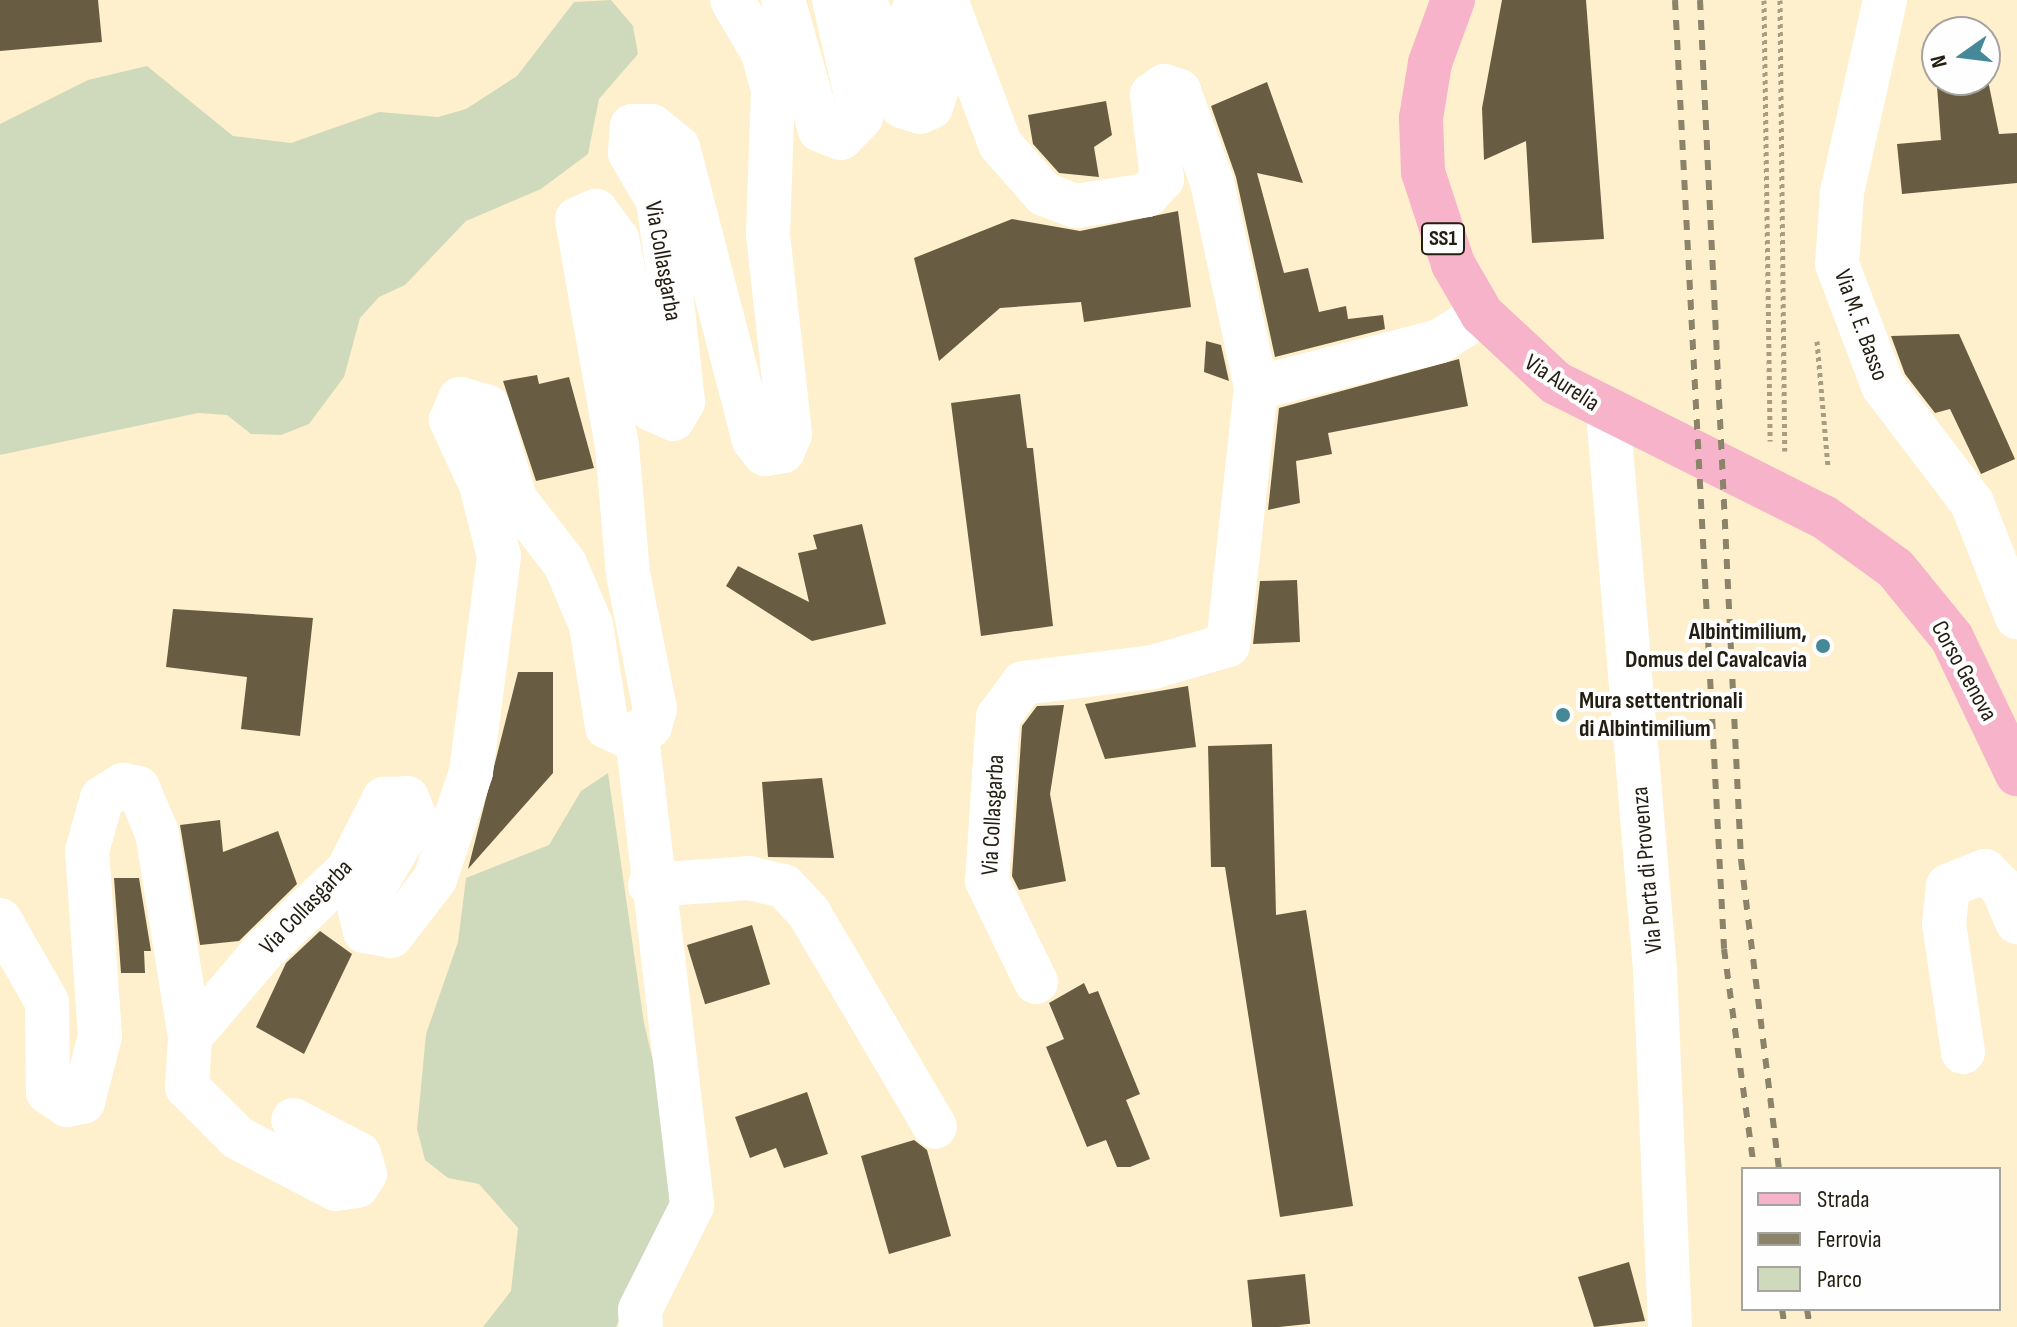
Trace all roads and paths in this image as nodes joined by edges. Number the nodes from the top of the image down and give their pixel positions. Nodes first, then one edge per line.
1 (732, 0) edge
2 (783, 0) edge
3 (834, 0) edge
4 (865, 0) edge
5 (917, 0) edge
6 (946, 0) edge
7 (1453, 0) edge
8 (1764, 0) edge
9 (1780, 0) edge
10 (1893, 1) edge
11 (1482, 314) junction
12 (1256, 388) junction
13 (1618, 418) junction
14 (1826, 433) dead end
15 (1770, 442) dead end
16 (1785, 451) dead end
17 (1833, 471) dead end
18 (1824, 517) joint
19 (2017, 617) edge
20 (637, 736) junction
21 (2017, 774) edge
22 (650, 885) junction
23 (0, 920) edge
24 (2017, 922) edge
25 (1036, 982) dead end
26 (190, 1037) junction
27 (1963, 1052) dead end
28 (293, 1120) dead end
29 (935, 1127) dead end
30 (641, 1327) edge
31 (1670, 1327) edge

1 - 20 street, Via Collasgarba
2 - 3 street
4 - 5 street
6 - 12 street, Via Collasgarba
7 - 11 main road, Via Aurelia / SS1
8 - 15 path
9 - 16 path
10 - 19 street, Via M. E. Basso
11 - 12 street
11 - 13 main road, Via Aurelia / SS1
12 - 25 street, Via Collasgarba
13 - 18 main road, Via Aurelia / SS1
13 - 31 street, Via Porta di Provenza
14 - 17 path
18 - 21 main road, Corso Genova / SS1
20 - 22 street
20 - 26 street, Via Collasgarba
22 - 29 street
22 - 30 street
23 - 26 street
24 - 27 street
26 - 28 street

